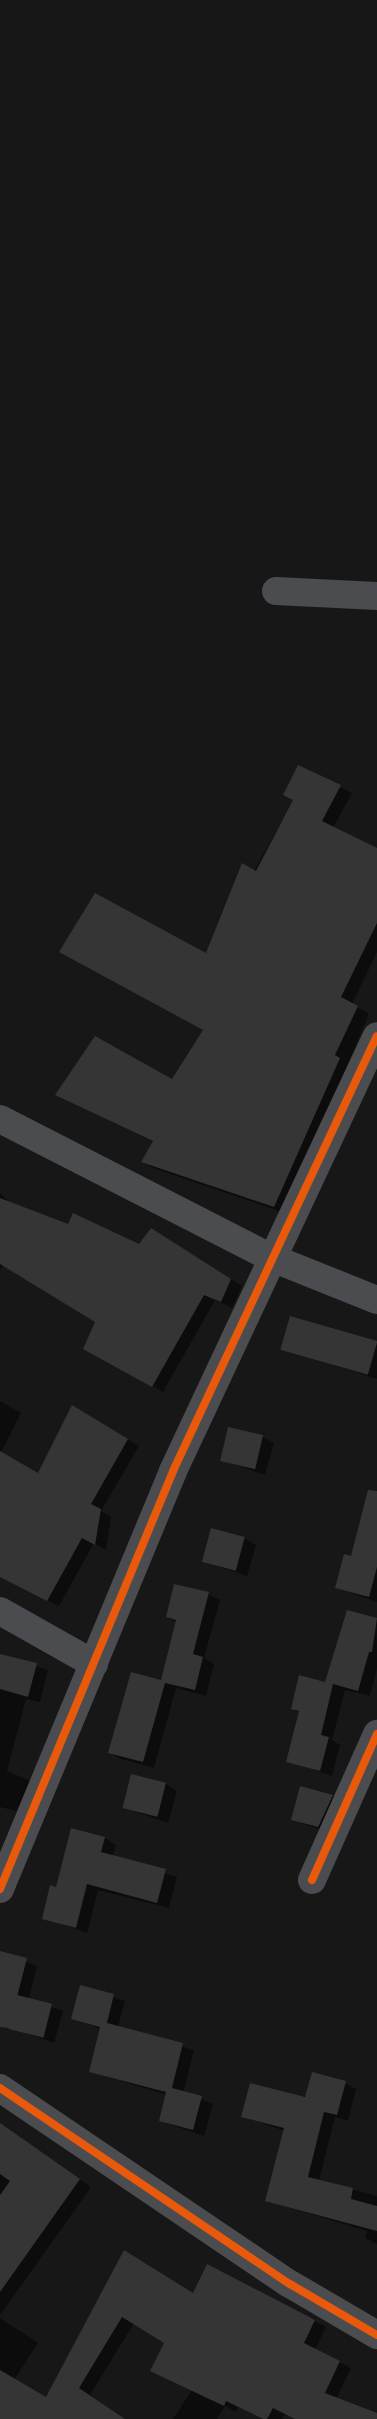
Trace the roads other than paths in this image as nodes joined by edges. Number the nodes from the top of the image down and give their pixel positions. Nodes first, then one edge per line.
1 (276, 591) dead end
2 (377, 596) edge
3 (377, 1036) edge
4 (0, 1119) edge
5 (272, 1258) junction
6 (377, 1300) edge
7 (0, 1610) edge
8 (94, 1664) junction
9 (377, 1734) edge
10 (312, 1880) dead end
11 (0, 1889) edge
12 (0, 2088) edge
13 (376, 2332) edge

1 - 2 street
3 - 5 street
4 - 5 street
5 - 6 street
5 - 8 street
7 - 8 street
8 - 11 street
9 - 10 street
12 - 13 street

